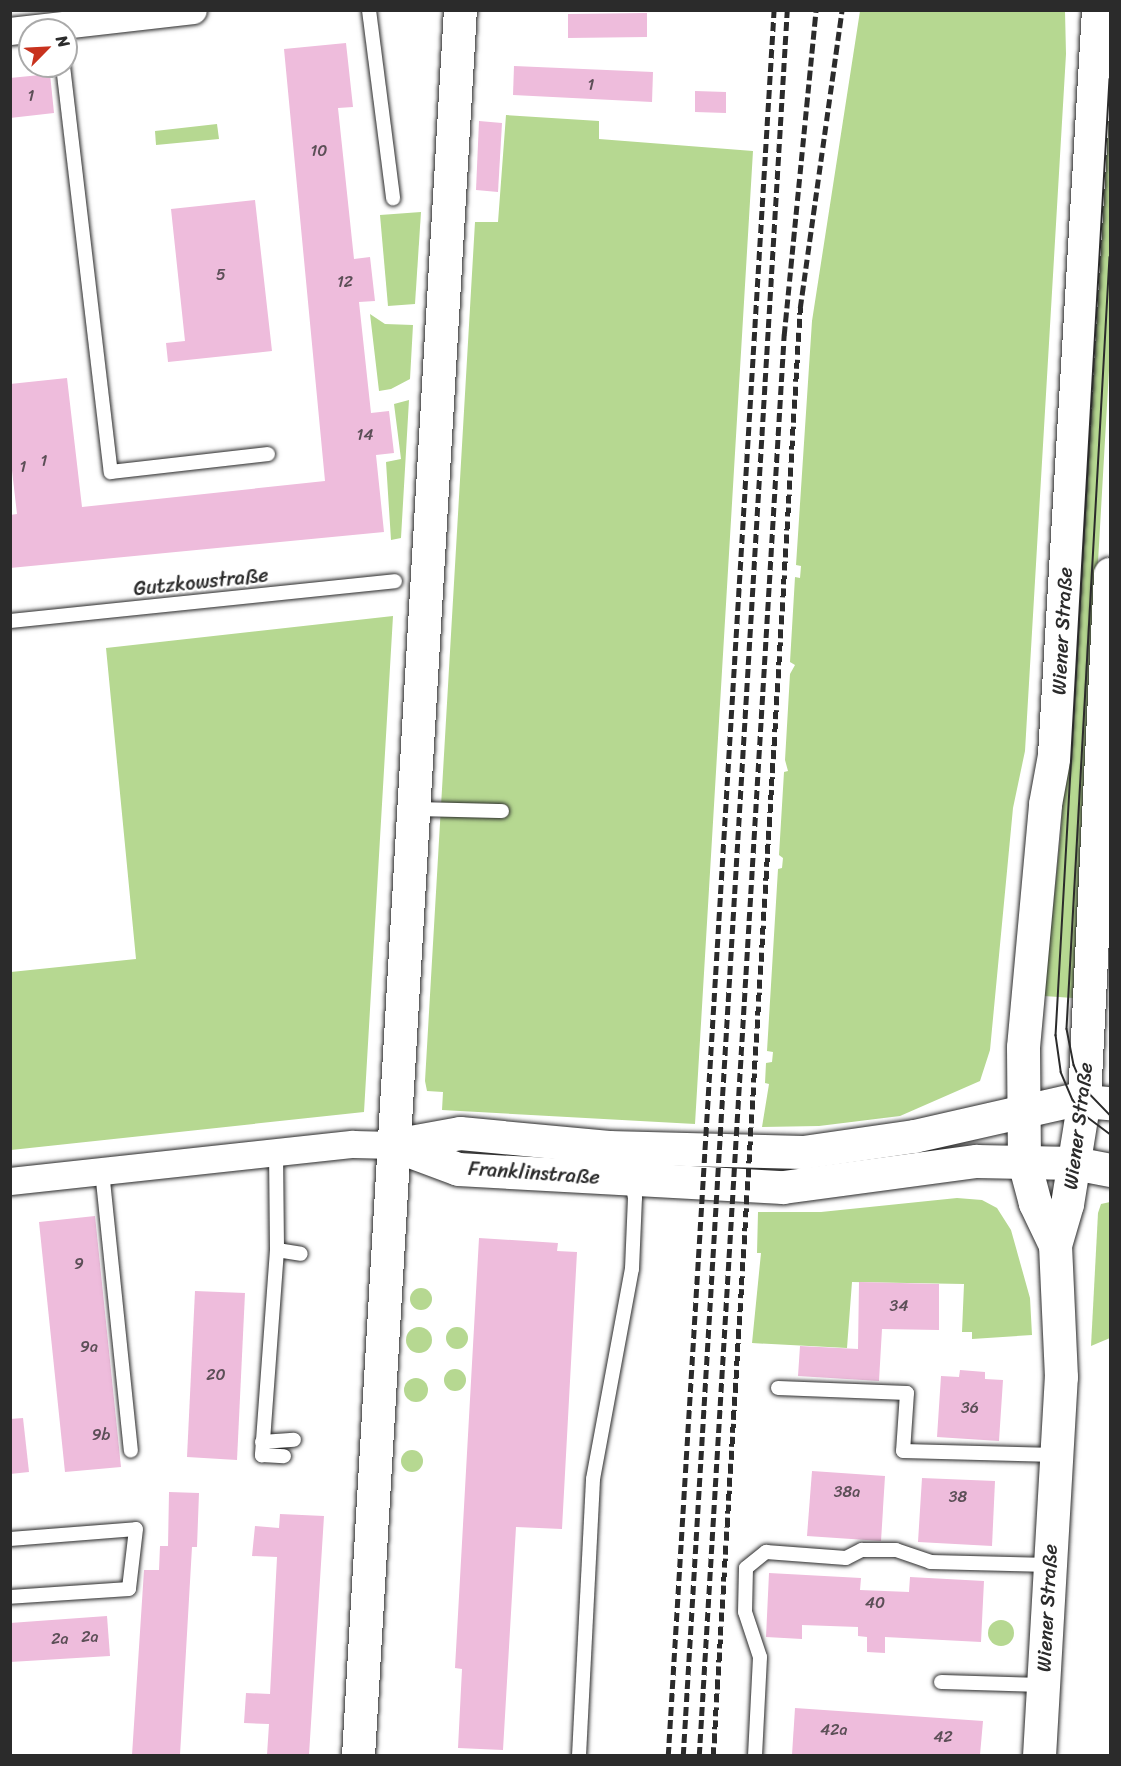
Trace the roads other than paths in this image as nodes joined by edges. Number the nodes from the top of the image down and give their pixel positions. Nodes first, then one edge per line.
1 (193, 10) edge
2 (369, 10) edge
3 (460, 10) edge
4 (1098, 10) edge
5 (78, 25) edge
6 (64, 78) edge
7 (393, 198) dead end
8 (268, 454) dead end
9 (1110, 574) edge
10 (395, 581) dead end
11 (10, 621) edge
12 (413, 809) junction
13 (502, 811) dead end
14 (1097, 1101) edge
15 (1022, 1108) junction
16 (394, 1145) junction
17 (608, 1147) junction
18 (276, 1152) junction
19 (1024, 1162) junction
20 (1074, 1163) junction
21 (1110, 1170) edge
22 (102, 1171) junction
23 (632, 1179) junction
24 (10, 1181) edge
25 (1055, 1245) junction
26 (277, 1250) junction
27 (301, 1254) dead end
28 (778, 1388) dead end
29 (294, 1440) dead end
30 (262, 1442) junction
31 (131, 1451) dead end
32 (1056, 1455) junction
33 (284, 1456) dead end
34 (10, 1539) edge
35 (1050, 1565) junction
36 (10, 1597) edge
37 (941, 1682) dead end
38 (1043, 1685) junction
39 (358, 1755) edge
40 (579, 1755) edge
41 (755, 1755) edge
42 (1039, 1755) edge

1 - 5 street
2 - 7 lane
3 - 12 main road
4 - 15 main road, Wiener Straße
6 - 8 lane
9 - 14 main road, Wiener Straße
10 - 11 lane, Gutzkowstraße
12 - 13 lane
12 - 16 main road
14 - 15 main road, Franklinstraße
14 - 20 main road, Wiener Straße
15 - 17 main road, Franklinstraße
15 - 19 main road, Wiener Straße
16 - 17 main road, Franklinstraße
16 - 18 street
16 - 23 main road, Franklinstraße
16 - 39 main road
17 - 23 lane
18 - 22 street
18 - 26 lane
19 - 20 main road, Franklinstraße
19 - 23 main road, Franklinstraße
19 - 25 main road, Wiener Straße
20 - 21 main road, Franklinstraße
20 - 25 main road, Wiener Straße
22 - 24 street
22 - 31 lane
23 - 40 lane
25 - 32 main road, Wiener Straße
26 - 27 lane
26 - 30 lane
28 - 32 lane
29 - 30 lane
30 - 33 lane
32 - 35 main road, Wiener Straße
34 - 36 lane
35 - 38 main road, Wiener Straße
35 - 41 lane
37 - 38 lane
38 - 42 main road, Wiener Straße

